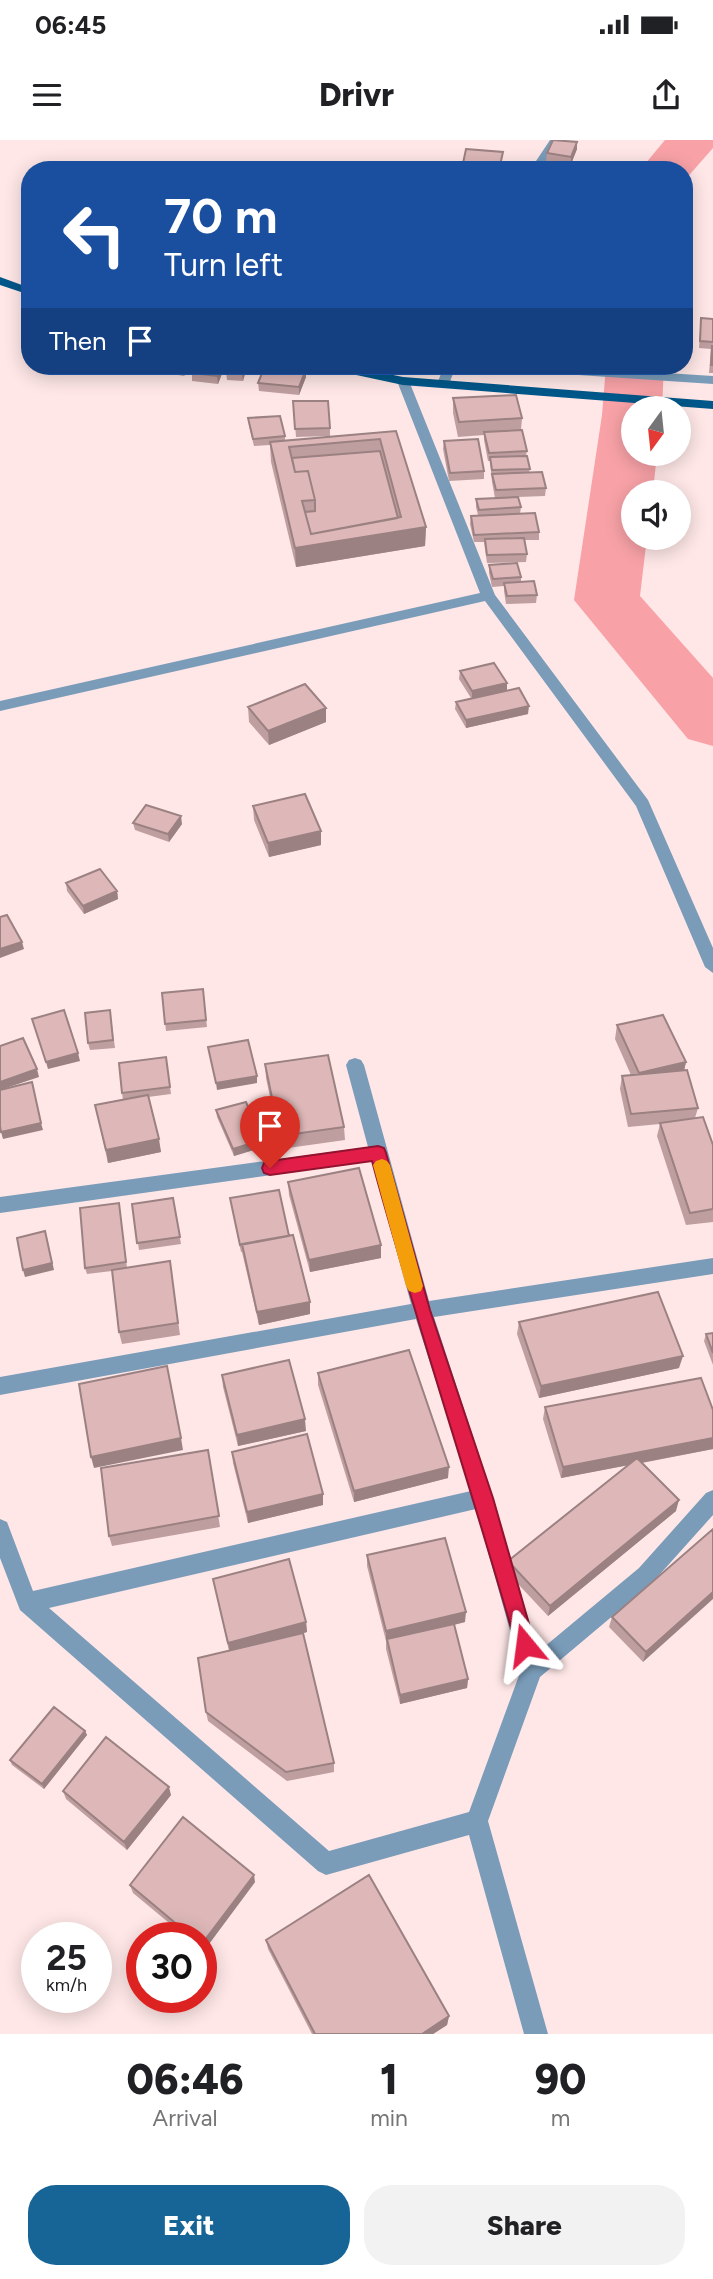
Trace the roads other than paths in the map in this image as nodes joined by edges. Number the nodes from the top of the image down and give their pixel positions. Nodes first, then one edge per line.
1 (555, 140) edge
2 (541, 161) edge
3 (0, 281) edge
4 (21, 289) edge
5 (375, 375) edge
6 (446, 375) edge
7 (634, 375) edge
8 (712, 380) edge
9 (403, 381) junction
10 (443, 384) junction
11 (710, 405) edge
12 (488, 596) junction
13 (0, 706) edge
14 (713, 967) edge
15 (355, 1065) dead end
16 (378, 1153) junction
17 (0, 1205) edge
18 (713, 1266) edge
19 (422, 1310) junction
20 (0, 1386) edge
21 (483, 1498) junction
22 (713, 1500) edge
23 (0, 1529) edge
24 (27, 1603) junction
25 (532, 1670) junction
26 (477, 1821) junction
27 (536, 2034) edge

1 - 2 street
3 - 4 main road
5 - 9 main road
6 - 10 street
7 - 8 street
9 - 10 main road
9 - 12 street
10 - 11 main road
12 - 13 street
12 - 14 street
15 - 16 street
16 - 17 street
16 - 19 street
18 - 19 street
19 - 20 street
19 - 21 street
21 - 24 street
21 - 25 street
22 - 25 street
23 - 24 street
24 - 26 street
25 - 26 street
26 - 27 street

